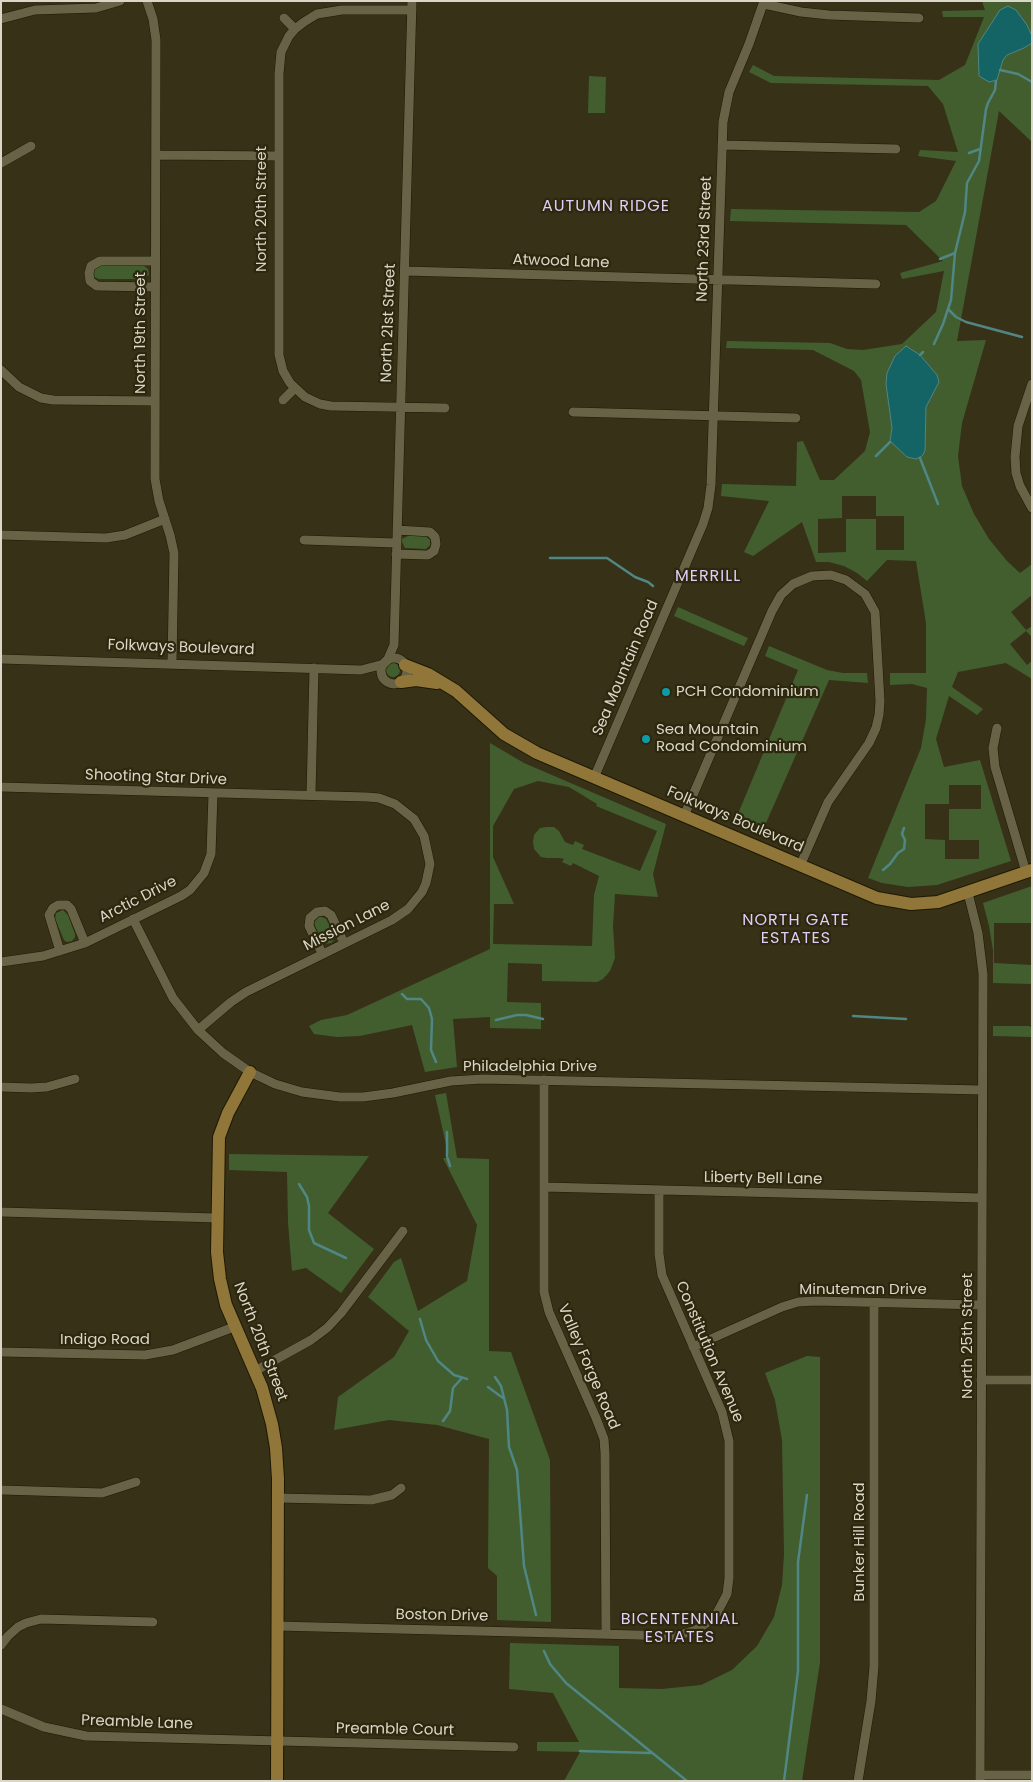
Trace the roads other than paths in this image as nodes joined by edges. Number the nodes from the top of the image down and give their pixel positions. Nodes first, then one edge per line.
1 (120, 1) edge
2 (147, 1) edge
3 (764, 2) edge
4 (412, 6) edge
5 (284, 18) dead end
6 (919, 18) dead end
7 (1, 19) edge
8 (295, 29) junction
9 (722, 145) junction
10 (31, 146) dead end
11 (896, 149) dead end
12 (156, 155) junction
13 (279, 156) junction
14 (1, 163) edge
15 (155, 262) junction
16 (404, 271) junction
17 (718, 280) junction
18 (876, 284) dead end
19 (155, 287) junction
20 (1, 370) edge
21 (1032, 384) edge
22 (295, 388) junction
23 (283, 400) dead end
24 (155, 401) junction
25 (400, 408) junction
26 (445, 408) dead end
27 (573, 412) dead end
28 (713, 416) junction
29 (796, 418) dead end
30 (711, 485) joint
31 (1032, 508) edge
32 (165, 519) junction
33 (397, 530) junction
34 (1, 535) edge
35 (304, 540) dead end
36 (396, 542) junction
37 (396, 554) junction
38 (394, 645) junction
39 (1, 660) edge
40 (385, 662) junction
41 (404, 663) junction
42 (172, 664) junction
43 (314, 668) junction
44 (361, 670) junction
45 (385, 680) junction
46 (400, 682) junction
47 (446, 685) junction
48 (997, 728) dead end
49 (594, 778) junction
50 (1, 787) edge
51 (214, 794) junction
52 (311, 796) junction
53 (684, 816) junction
54 (800, 866) junction
55 (1029, 871) edge
56 (968, 893) junction
57 (133, 919) junction
58 (85, 942) junction
59 (344, 942) junction
60 (60, 951) junction
61 (322, 953) junction
62 (1, 962) edge
63 (198, 1030) junction
64 (250, 1072) junction
65 (75, 1079) dead end
66 (544, 1080) junction
67 (1, 1087) edge
68 (982, 1090) junction
69 (544, 1187) junction
70 (659, 1190) junction
71 (982, 1198) junction
72 (1, 1212) edge
73 (217, 1218) junction
74 (403, 1231) dead end
75 (874, 1303) junction
76 (981, 1305) junction
77 (234, 1327) junction
78 (693, 1347) junction
79 (1, 1352) edge
80 (254, 1371) junction
81 (981, 1380) junction
82 (1032, 1380) edge
83 (136, 1482) dead end
84 (401, 1488) dead end
85 (1, 1490) edge
86 (278, 1498) junction
87 (153, 1622) dead end
88 (277, 1626) junction
89 (606, 1634) junction
90 (1, 1645) edge
91 (1, 1709) edge
92 (276, 1741) junction
93 (514, 1747) dead end
94 (1032, 1775) edge
95 (980, 1778) edge
96 (277, 1781) edge
97 (858, 1781) edge

1 - 7 street
2 - 12 street, North 19th Street
3 - 6 street
3 - 9 street, North 23rd Street
4 - 8 street
4 - 16 street, North 21st Street
5 - 8 street
8 - 13 street, North 20th Street
9 - 11 street
9 - 17 street, North 23rd Street
10 - 14 street
12 - 13 street
12 - 15 street, North 19th Street
13 - 22 street, North 20th Street
15 - 19 street, North 19th Street
15 - 19 street
16 - 17 street, Atwood Lane
16 - 25 street, North 21st Street
17 - 18 street, Atwood Lane
17 - 28 street, North 23rd Street
19 - 24 street, North 19th Street
20 - 24 street
21 - 31 street
22 - 23 street
22 - 25 street
24 - 32 street, North 19th Street
25 - 26 street
25 - 33 street, North 21st Street
27 - 28 street
28 - 29 street
28 - 30 street, North 23rd Street
30 - 49 street, Sea Mountain Road
32 - 34 street
32 - 42 street, North 19th Street
33 - 36 street, North 21st Street
33 - 37 street
35 - 36 street
36 - 37 street, North 21st Street
37 - 38 street, North 21st Street
38 - 40 street, North 21st Street
38 - 41 street, North 21st Street
39 - 42 street, Folkways Boulevard
40 - 41 street
40 - 44 street, Folkways Boulevard
40 - 45 street
41 - 46 street
41 - 47 street, Folkways Boulevard
42 - 43 street, Folkways Boulevard
43 - 44 street, Folkways Boulevard
43 - 52 street
44 - 45 street, Folkways Boulevard
45 - 46 street
46 - 47 street, Folkways Boulevard
47 - 49 street, Folkways Boulevard
48 - 55 street
49 - 53 street, Folkways Boulevard
50 - 51 street, Shooting Star Drive
51 - 52 street, Shooting Star Drive
51 - 57 street, Arctic Drive
52 - 59 street, Mission Lane
53 - 54 street, Folkways Boulevard
53 - 54 street
54 - 56 street, Folkways Boulevard
55 - 56 street, Folkways Boulevard
56 - 68 street, North 25th Street
57 - 58 street, Arctic Drive
57 - 63 street, Philadelphia Drive
58 - 60 street, Arctic Drive
58 - 60 street
59 - 61 street, Mission Lane
59 - 61 street
60 - 62 street, Arctic Drive
61 - 63 street, Mission Lane
63 - 64 street, Philadelphia Drive
64 - 66 street, Philadelphia Drive
64 - 73 street, North 20th Street
65 - 67 street
66 - 68 street, Philadelphia Drive
66 - 69 street, Valley Forge Road
68 - 71 street, North 25th Street
69 - 70 street, Liberty Bell Lane
69 - 89 street, Valley Forge Road
70 - 71 street, Liberty Bell Lane
70 - 78 street, Constitution Avenue
71 - 76 street, North 25th Street
72 - 73 street
73 - 77 street, North 20th Street
74 - 80 street
75 - 76 street, Minuteman Drive
75 - 78 street, Minuteman Drive
75 - 97 street, Bunker Hill Road
76 - 81 street, North 25th Street
77 - 79 street, Indigo Road
77 - 80 street, North 20th Street
78 - 89 street, Constitution Avenue
80 - 86 street, North 20th Street
81 - 82 street
81 - 95 street, North 25th Street
83 - 85 street
84 - 86 street
86 - 88 street, North 20th Street
87 - 90 street
88 - 89 street, Boston Drive
88 - 92 street, North 20th Street
91 - 92 street, Preamble Lane
92 - 93 street, Preamble Court
92 - 96 street, North 20th Street
94 - 95 street

